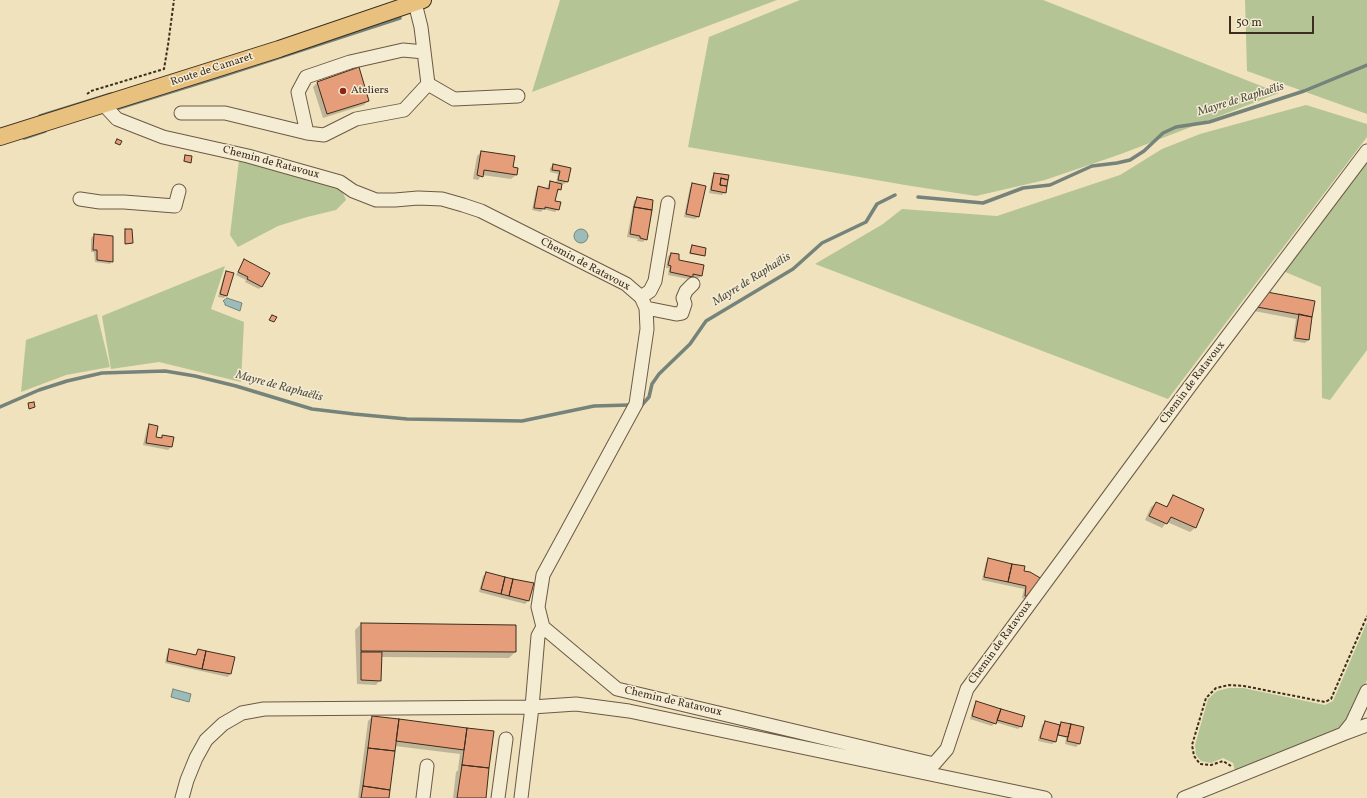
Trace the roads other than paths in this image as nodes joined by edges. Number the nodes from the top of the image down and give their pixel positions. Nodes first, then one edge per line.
1 (419, 2) edge
2 (424, 52) junction
3 (428, 84) junction
4 (518, 96) dead end
5 (103, 104) junction
6 (181, 114) dead end
7 (307, 132) junction
8 (0, 136) edge
9 (1367, 151) edge
10 (179, 191) dead end
11 (80, 199) dead end
12 (668, 203) dead end
13 (693, 284) dead end
14 (644, 302) junction
15 (543, 627) junction
16 (1367, 691) edge
17 (532, 707) junction
18 (1367, 725) edge
19 (1344, 734) junction
20 (506, 740) dead end
21 (427, 766) dead end
22 (182, 798) edge
23 (423, 798) edge
24 (498, 798) edge
25 (522, 798) edge
26 (1046, 798) edge
27 (1184, 798) edge

1 - 2 street
1 - 5 main road, Route de Camaret
2 - 3 street
2 - 7 street
3 - 4 street
3 - 7 street
5 - 8 main road, Route de Camaret
5 - 14 street, Chemin de Ratavoux
6 - 7 street
9 - 15 street, Chemin de Ratavoux
10 - 11 street
12 - 14 street
13 - 14 street
14 - 15 street
15 - 17 street
16 - 19 street
17 - 22 street
17 - 25 street
17 - 26 street
18 - 19 street
19 - 27 street
20 - 24 street
21 - 23 street

